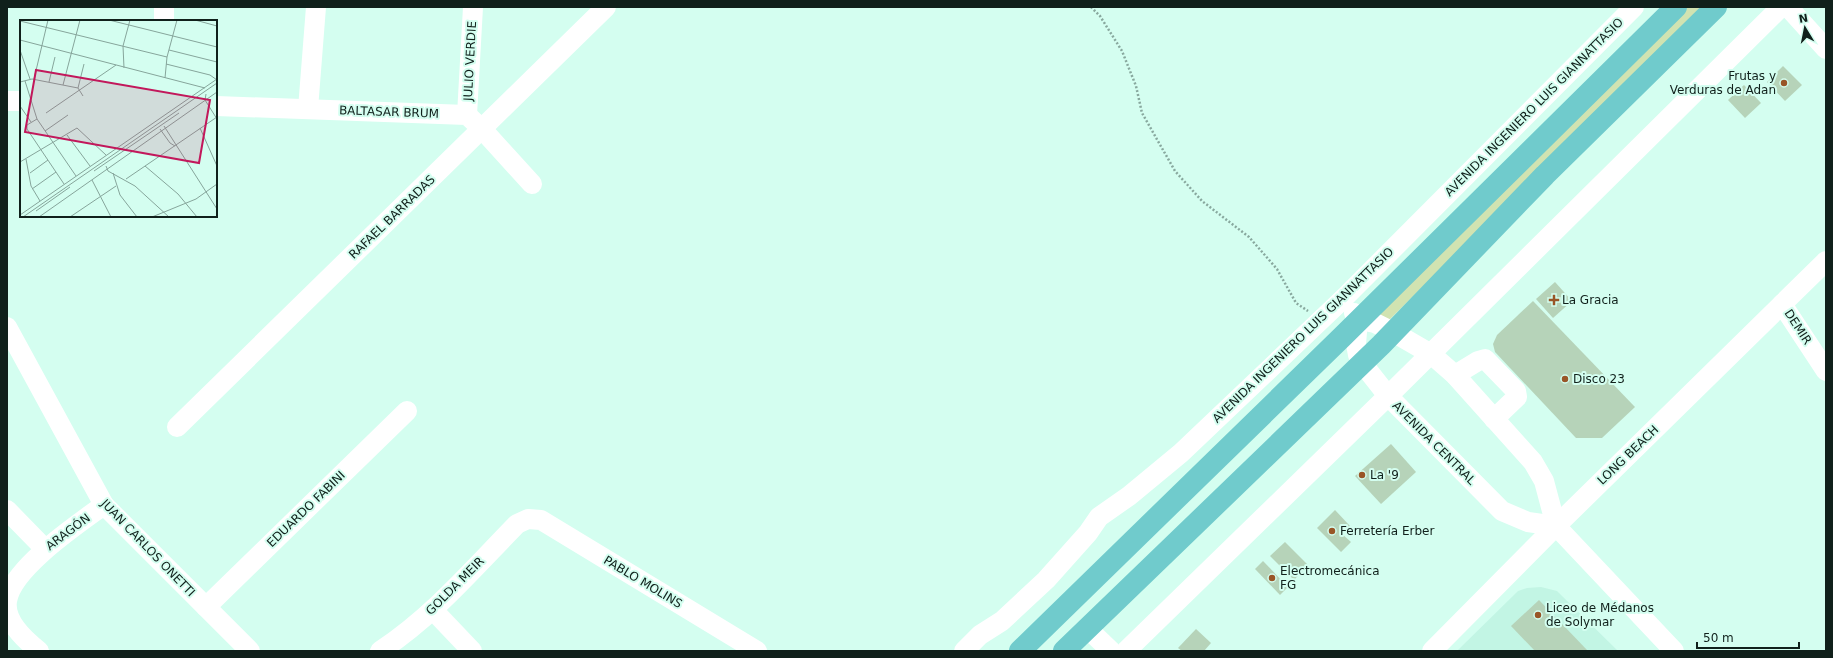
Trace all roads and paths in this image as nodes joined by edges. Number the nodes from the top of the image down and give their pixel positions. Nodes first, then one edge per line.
1 (164, 7) edge
2 (316, 7) edge
3 (473, 7) edge
4 (606, 7) edge
5 (1091, 7) edge
6 (1634, 7) edge
7 (1676, 7) edge
8 (1716, 7) edge
9 (1781, 7) edge
10 (1788, 7) edge
11 (164, 20) edge
12 (1826, 49) edge
13 (7, 101) edge
14 (20, 102) edge
15 (217, 106) edge
16 (308, 110) junction
17 (467, 115) junction
18 (482, 129) junction
19 (532, 184) dead end
20 (1826, 261) edge
21 (1345, 296) junction
22 (1782, 304) junction
23 (1358, 320) junction
24 (1318, 321) junction
25 (7, 327) edge
26 (1393, 332) junction
27 (1431, 354) junction
28 (1362, 363) junction
29 (1826, 371) edge
30 (1455, 375) junction
31 (1388, 396) junction
32 (407, 411) dead end
33 (1494, 419) junction
34 (177, 427) dead end
35 (104, 505) junction
36 (7, 510) edge
37 (528, 519) joint
38 (1556, 526) junction
39 (44, 549) junction
40 (7, 601) edge
41 (206, 607) junction
42 (433, 610) junction
43 (1087, 628) junction
44 (39, 651) edge
45 (250, 651) edge
46 (380, 651) edge
47 (472, 651) edge
48 (757, 651) edge
49 (964, 651) edge
50 (1020, 651) edge
51 (1064, 651) edge
52 (1111, 651) edge
53 (1126, 651) edge
54 (1432, 651) edge
55 (1674, 651) edge

1 - 11 street
2 - 16 street
3 - 17 street, JULIO VERDIE
4 - 18 street, RAFAEL BARRADAS
5 - 24 path
6 - 21 street, AVENIDA INGENIERO LUIS GIANNATTASIO
7 - 23 main road
8 - 26 main road
9 - 27 street
10 - 12 street
13 - 14 street
15 - 16 street, BALTASAR BRUM
16 - 17 street, BALTASAR BRUM
17 - 18 street
18 - 19 street
18 - 34 street, RAFAEL BARRADAS
20 - 22 street, LONG BEACH
21 - 23 street
21 - 24 street, AVENIDA INGENIERO LUIS GIANNATTASIO
22 - 29 street, DEMIR
22 - 38 street, LONG BEACH
23 - 26 street
23 - 28 street, AVENIDA CENTRAL
23 - 50 main road
24 - 49 street, AVENIDA INGENIERO LUIS GIANNATTASIO
25 - 35 street, JUAN CARLOS ONETTI
26 - 27 street
26 - 28 main road
27 - 30 street
27 - 31 street
28 - 31 street, AVENIDA CENTRAL
28 - 43 main road
30 - 33 street
30 - 33 street
31 - 38 street, AVENIDA CENTRAL
31 - 53 street
32 - 41 street, EDUARDO FABINI
33 - 38 street
35 - 39 street, ARAGÓN
35 - 41 street, JUAN CARLOS ONETTI
36 - 39 street
37 - 42 street, GOLDA MEIR
37 - 48 street, PABLO MOLINS
38 - 54 street, LONG BEACH
38 - 55 street
39 - 40 street, ARAGÓN
40 - 44 street
41 - 45 street, JUAN CARLOS ONETTI
42 - 46 street, GOLDA MEIR
42 - 47 street
43 - 51 main road
43 - 52 street

